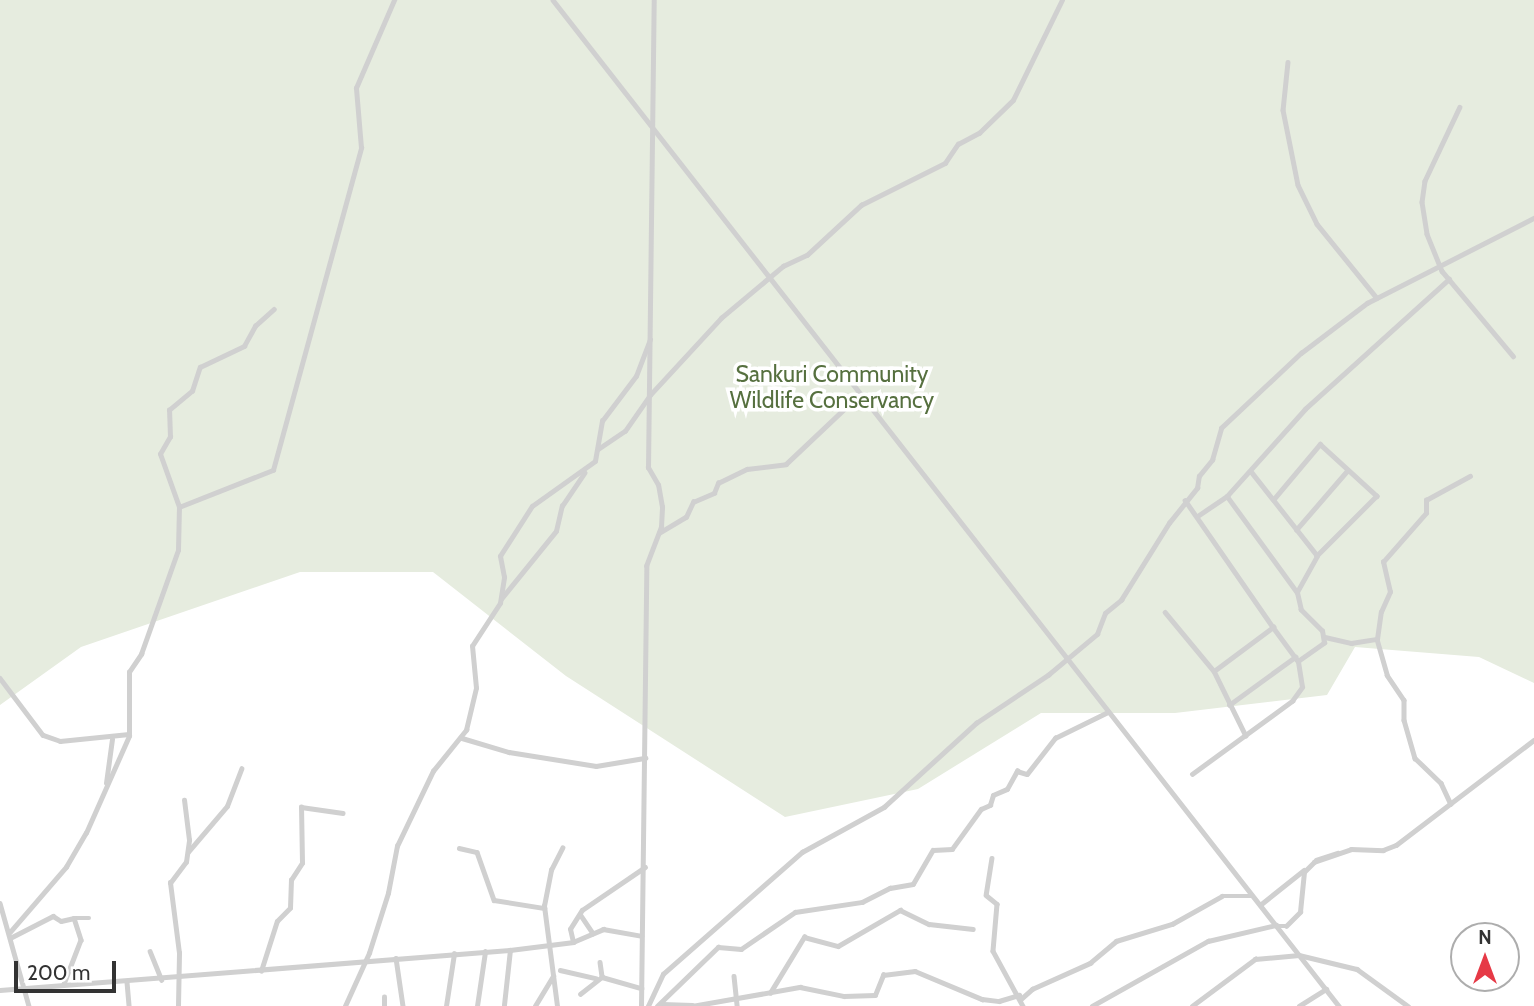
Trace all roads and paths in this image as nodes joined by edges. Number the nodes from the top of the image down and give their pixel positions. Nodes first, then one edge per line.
1 (394, 0) edge
2 (553, 0) edge
3 (654, 0) edge
4 (1062, 0) edge
5 (1288, 62) dead end
6 (1460, 107) dead end
7 (654, 127) junction
8 (1534, 218) edge
9 (1441, 263) junction
10 (769, 279) junction
11 (1449, 279) junction
12 (1377, 298) junction
13 (274, 309) dead end
14 (650, 339) junction
15 (1513, 356) dead end
16 (650, 395) junction
17 (859, 395) junction
18 (598, 449) junction
19 (586, 470) junction
20 (1346, 471) junction
21 (1251, 472) junction
22 (1470, 476) dead end
23 (1227, 496) junction
24 (1185, 500) junction
25 (1273, 500) junction
26 (179, 506) junction
27 (1199, 515) junction
28 (1296, 530) junction
29 (659, 533) junction
30 (1317, 556) junction
31 (1297, 592) junction
32 (501, 599) junction
33 (1165, 612) dead end
34 (1273, 627) junction
35 (1325, 637) junction
36 (1377, 639) junction
37 (1066, 659) junction
38 (1297, 659) junction
39 (1214, 671) junction
40 (0, 678) edge
41 (1229, 705) junction
42 (1108, 712) junction
43 (130, 734) junction
44 (1246, 736) junction
45 (462, 738) junction
46 (112, 739) junction
47 (1534, 740) edge
48 (645, 758) junction
49 (241, 769) dead end
50 (1192, 774) dead end
51 (105, 787) junction
52 (184, 800) dead end
53 (1451, 804) junction
54 (344, 813) dead end
55 (459, 848) dead end
56 (562, 848) dead end
57 (1342, 852) junction
58 (187, 853) junction
59 (992, 858) dead end
60 (645, 867) junction
61 (1253, 896) junction
62 (0, 903) edge
63 (1260, 905) junction
64 (544, 908) junction
65 (580, 913) junction
66 (74, 918) junction
67 (89, 918) dead end
68 (1277, 926) junction
69 (973, 929) dead end
70 (593, 933) junction
71 (11, 934) junction
72 (641, 936) junction
73 (573, 942) junction
74 (548, 946) junction
75 (510, 950) junction
76 (150, 951) dead end
77 (485, 952) junction
78 (454, 954) junction
79 (1299, 955) junction
80 (396, 958) junction
81 (365, 961) junction
82 (600, 962) dead end
83 (261, 971) junction
84 (560, 971) dead end
85 (553, 976) junction
86 (734, 976) dead end
87 (178, 978) junction
88 (600, 978) junction
89 (162, 980) junction
90 (127, 982) junction
91 (65, 984) junction
92 (25, 988) junction
93 (641, 988) junction
94 (1326, 989) junction
95 (0, 990) edge
96 (580, 994) dead end
97 (769, 994) junction
98 (737, 996) junction
99 (384, 997) dead end
100 (1020, 997) junction
101 (504, 1005) edge
102 (660, 1005) edge
103 (29, 1006) edge
104 (129, 1006) edge
105 (178, 1006) edge
106 (345, 1006) edge
107 (384, 1006) edge
108 (403, 1006) edge
109 (446, 1006) edge
110 (477, 1006) edge
111 (535, 1006) edge
112 (557, 1006) edge
113 (641, 1006) edge
114 (648, 1006) edge
115 (692, 1006) edge
116 (737, 1006) edge
117 (1023, 1006) edge
118 (1092, 1006) edge
119 (1192, 1006) edge
120 (1299, 1006) edge
121 (1339, 1006) edge
122 (1408, 1006) edge

1 - 26 street
2 - 7 street
3 - 7 street
4 - 10 street
5 - 12 street
6 - 9 street
7 - 10 street
7 - 14 street
8 - 9 street
9 - 11 street
9 - 12 street
10 - 16 street
10 - 17 street
11 - 15 street
11 - 21 street
12 - 24 street
13 - 26 street
14 - 16 street
14 - 18 street
16 - 18 street
16 - 29 street
17 - 29 street
17 - 37 street
18 - 19 street
19 - 32 street
19 - 32 street
20 - 25 street
20 - 28 street
20 - 30 street
21 - 23 street
21 - 25 street
22 - 36 street
23 - 27 street
23 - 31 street
24 - 27 street
24 - 37 street
25 - 28 street
26 - 43 street
27 - 34 street
28 - 30 street
29 - 48 street
30 - 31 street
31 - 35 street
32 - 45 street
33 - 39 street
34 - 38 street
34 - 39 street
35 - 36 street
35 - 38 street
36 - 53 street
37 - 42 street
37 - 114 street
38 - 41 street
38 - 44 street
39 - 41 street
40 - 46 street
41 - 44 street
42 - 61 street
42 - 102 street
43 - 46 street
43 - 51 street
44 - 50 street
45 - 48 street
45 - 81 street
46 - 51 street
47 - 53 street
48 - 60 street
49 - 58 street
51 - 71 street
52 - 58 street
53 - 57 street
54 - 83 street
55 - 64 street
56 - 64 street
57 - 63 street
57 - 68 street
58 - 87 street
59 - 100 street
60 - 65 street
60 - 72 street
61 - 63 street
61 - 100 street
62 - 71 street
63 - 68 street
64 - 74 street
65 - 70 street
65 - 73 street
66 - 67 street
66 - 71 street
66 - 91 street
68 - 79 street
68 - 118 street
69 - 97 street
70 - 72 street
70 - 73 street
71 - 92 street
72 - 93 street
73 - 74 street
74 - 75 street
74 - 85 street
75 - 77 street
75 - 101 street
76 - 89 street
77 - 78 street
77 - 110 street
78 - 80 street
78 - 109 street
79 - 94 street
79 - 119 street
79 - 122 street
80 - 81 street
80 - 108 street
81 - 83 street
81 - 106 street
82 - 88 street
83 - 87 street
84 - 88 street
85 - 111 street
85 - 112 street
86 - 98 street
87 - 89 street
87 - 105 street
88 - 93 street
88 - 96 street
89 - 90 street
90 - 91 street
90 - 104 street
91 - 92 street
92 - 95 street
92 - 103 street
93 - 113 street
94 - 120 street
94 - 121 street
97 - 98 street
97 - 100 street
98 - 115 street
98 - 116 street
99 - 107 street
100 - 117 street
102 - 115 street

